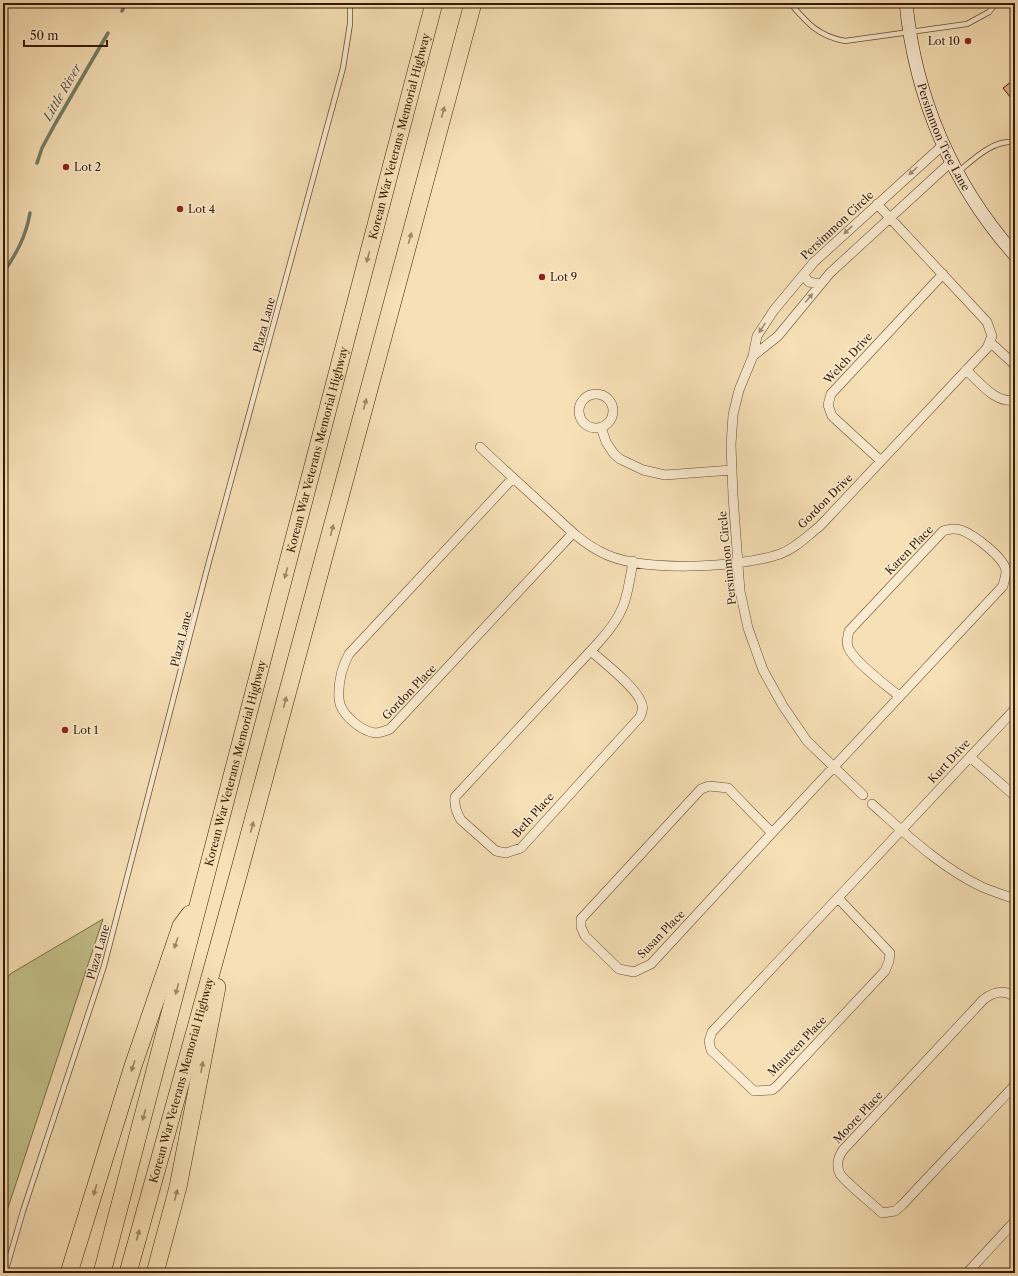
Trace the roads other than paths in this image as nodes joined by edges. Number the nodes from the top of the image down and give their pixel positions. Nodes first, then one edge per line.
1 (350, 3) edge
2 (434, 3) edge
3 (473, 3) edge
4 (790, 3) edge
5 (906, 3) edge
6 (996, 3) edge
7 (909, 33) junction
8 (1015, 142) edge
9 (942, 145) junction
10 (954, 167) junction
11 (877, 204) junction
12 (889, 218) junction
13 (1015, 255) edge
14 (943, 274) junction
15 (803, 276) junction
16 (820, 284) junction
17 (990, 342) junction
18 (753, 356) junction
19 (1015, 365) edge
20 (966, 370) junction
21 (1015, 400) edge
22 (602, 427) dead end
23 (480, 447) dead end
24 (880, 461) junction
25 (732, 470) junction
26 (514, 478) junction
27 (573, 533) junction
28 (633, 561) junction
29 (738, 564) junction
30 (591, 650) junction
31 (900, 696) junction
32 (1015, 709) edge
33 (970, 757) junction
34 (834, 766) junction
35 (863, 795) dead end
36 (1015, 796) edge
37 (872, 804) dead end
38 (902, 830) junction
39 (772, 833) junction
40 (241, 865) junction
41 (201, 897) junction
42 (838, 898) junction
43 (1015, 899) edge
44 (1015, 997) edge
45 (1015, 1085) edge
46 (1015, 1221) edge
47 (5, 1273) edge
48 (69, 1273) edge
49 (102, 1273) edge
50 (128, 1273) edge
51 (155, 1273) edge
52 (967, 1273) edge

1 - 47 lane, Plaza Lane
2 -> 41 highway, Korean War Veterans Memorial Highway
40 -> 3 highway, Korean War Veterans Memorial Highway
4 - 7 lane
5 - 7 street, Persimmon Tree Lane
6 - 7 lane
7 - 9 street, Persimmon Tree Lane
8 - 10 lane
9 - 10 street, Persimmon Tree Lane
9 -> 11 street, Persimmon Circle
10 - 12 street
10 - 13 street, Persimmon Tree Lane
11 - 12 street
11 -> 15 street, Persimmon Circle
12 - 14 street
12 - 16 street
14 - 17 street
14 - 24 street, Welch Drive
15 - 16 street
15 -> 18 street, Persimmon Circle
18 -> 16 street
17 - 19 street
17 - 20 street, Gordon Drive
18 - 25 street, Persimmon Circle
20 - 21 street
20 - 24 street, Gordon Drive
22 - 25 street
23 - 26 street, Gordon Drive
24 - 29 street, Gordon Drive
25 - 29 street, Persimmon Circle
26 - 27 street, Gordon Drive
26 - 27 street, Gordon Place
27 - 28 street, Gordon Drive
28 - 29 street, Gordon Drive
28 - 30 street, Beth Place
29 - 34 street, Persimmon Circle
30 - 30 street, Beth Place
31 - 31 street, Karen Place
31 - 34 street, Karen Place
32 - 33 street, Kurt Drive
33 - 36 street
33 - 38 street, Kurt Drive
34 - 35 street, Persimmon Circle
34 - 39 street, Karen Place
37 - 38 street
38 - 42 street, Maureen Place
38 - 43 street
39 - 39 street, Susan Place
50 -> 40 highway, Korean War Veterans Memorial Highway
51 -> 40 highway, Korean War Veterans Memorial Highway
41 -> 48 highway, Korean War Veterans Memorial Highway
41 -> 49 highway, Korean War Veterans Memorial Highway
42 - 42 street, Maureen Place
44 - 45 street, Moore Place
46 - 52 street

